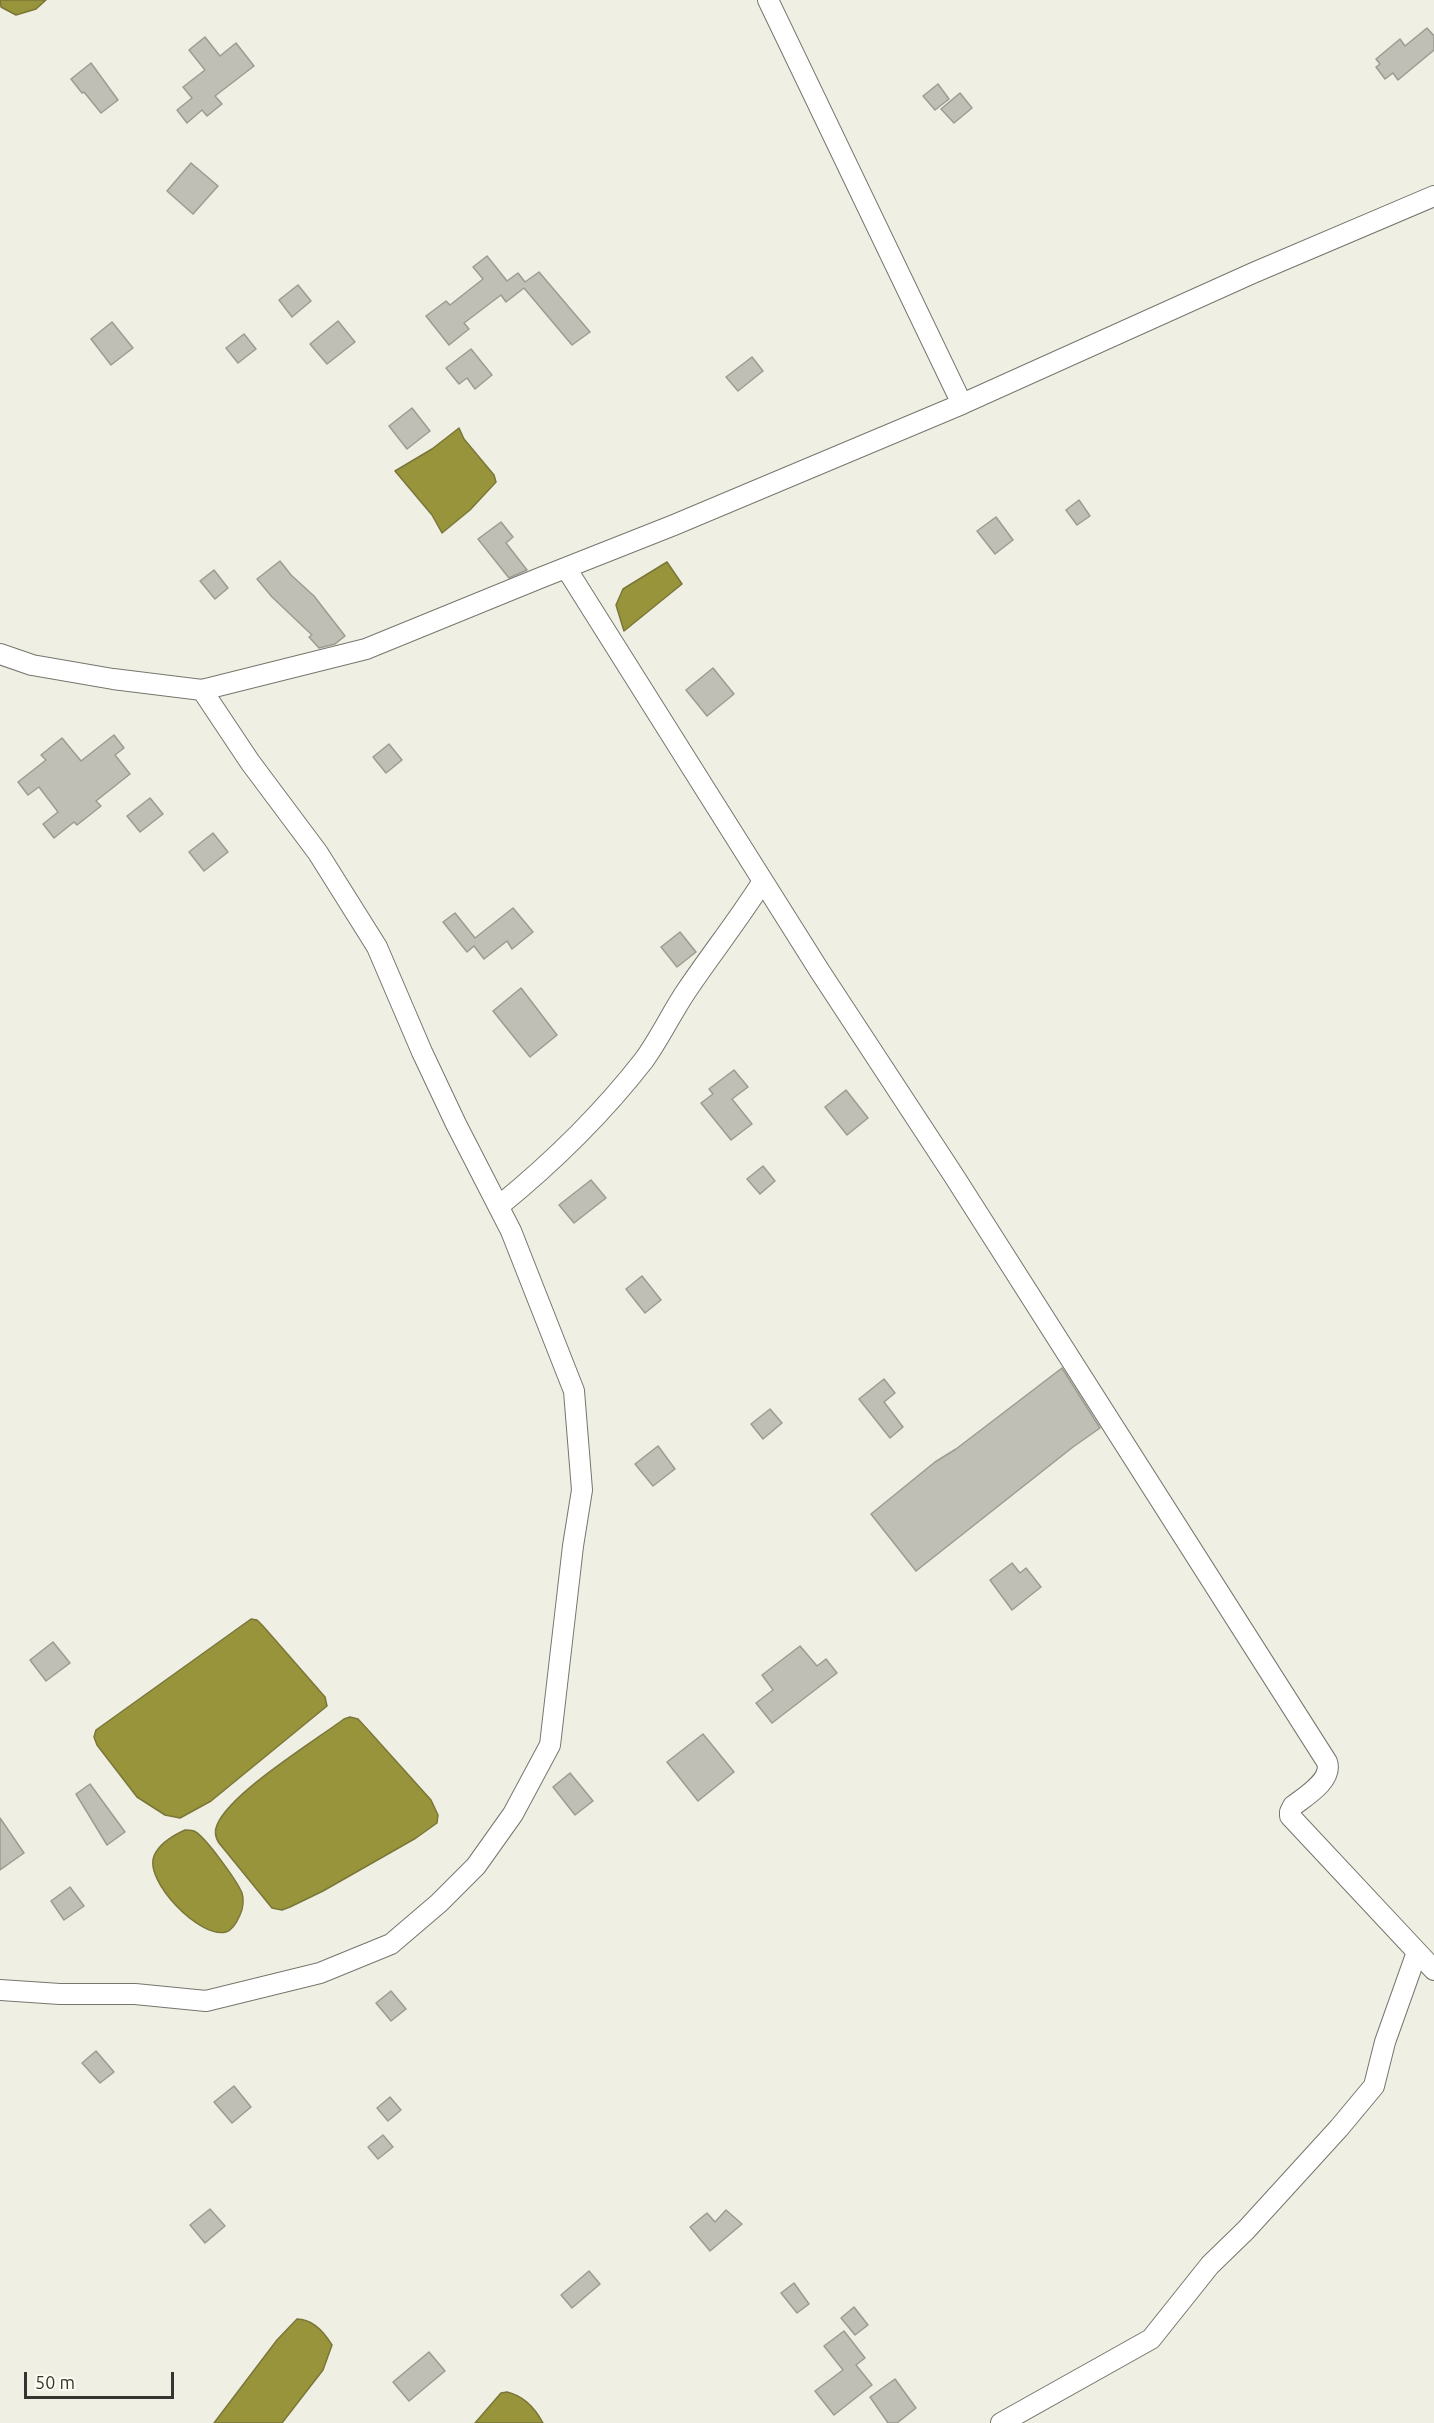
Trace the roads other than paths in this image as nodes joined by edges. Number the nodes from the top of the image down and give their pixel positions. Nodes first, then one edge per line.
1 (768, 0) edge
2 (1434, 196) edge
3 (962, 404) junction
4 (566, 568) junction
5 (0, 654) edge
6 (202, 690) junction
7 (763, 881) junction
8 (499, 1206) junction
9 (1417, 1952) junction
10 (1434, 1970) edge
11 (0, 1990) edge
12 (1001, 2423) edge

1 - 3 street
2 - 3 street
3 - 4 street
4 - 6 street
4 - 7 street
5 - 6 street
6 - 8 street
7 - 8 street
7 - 9 street
8 - 11 street
9 - 10 street
9 - 12 street

